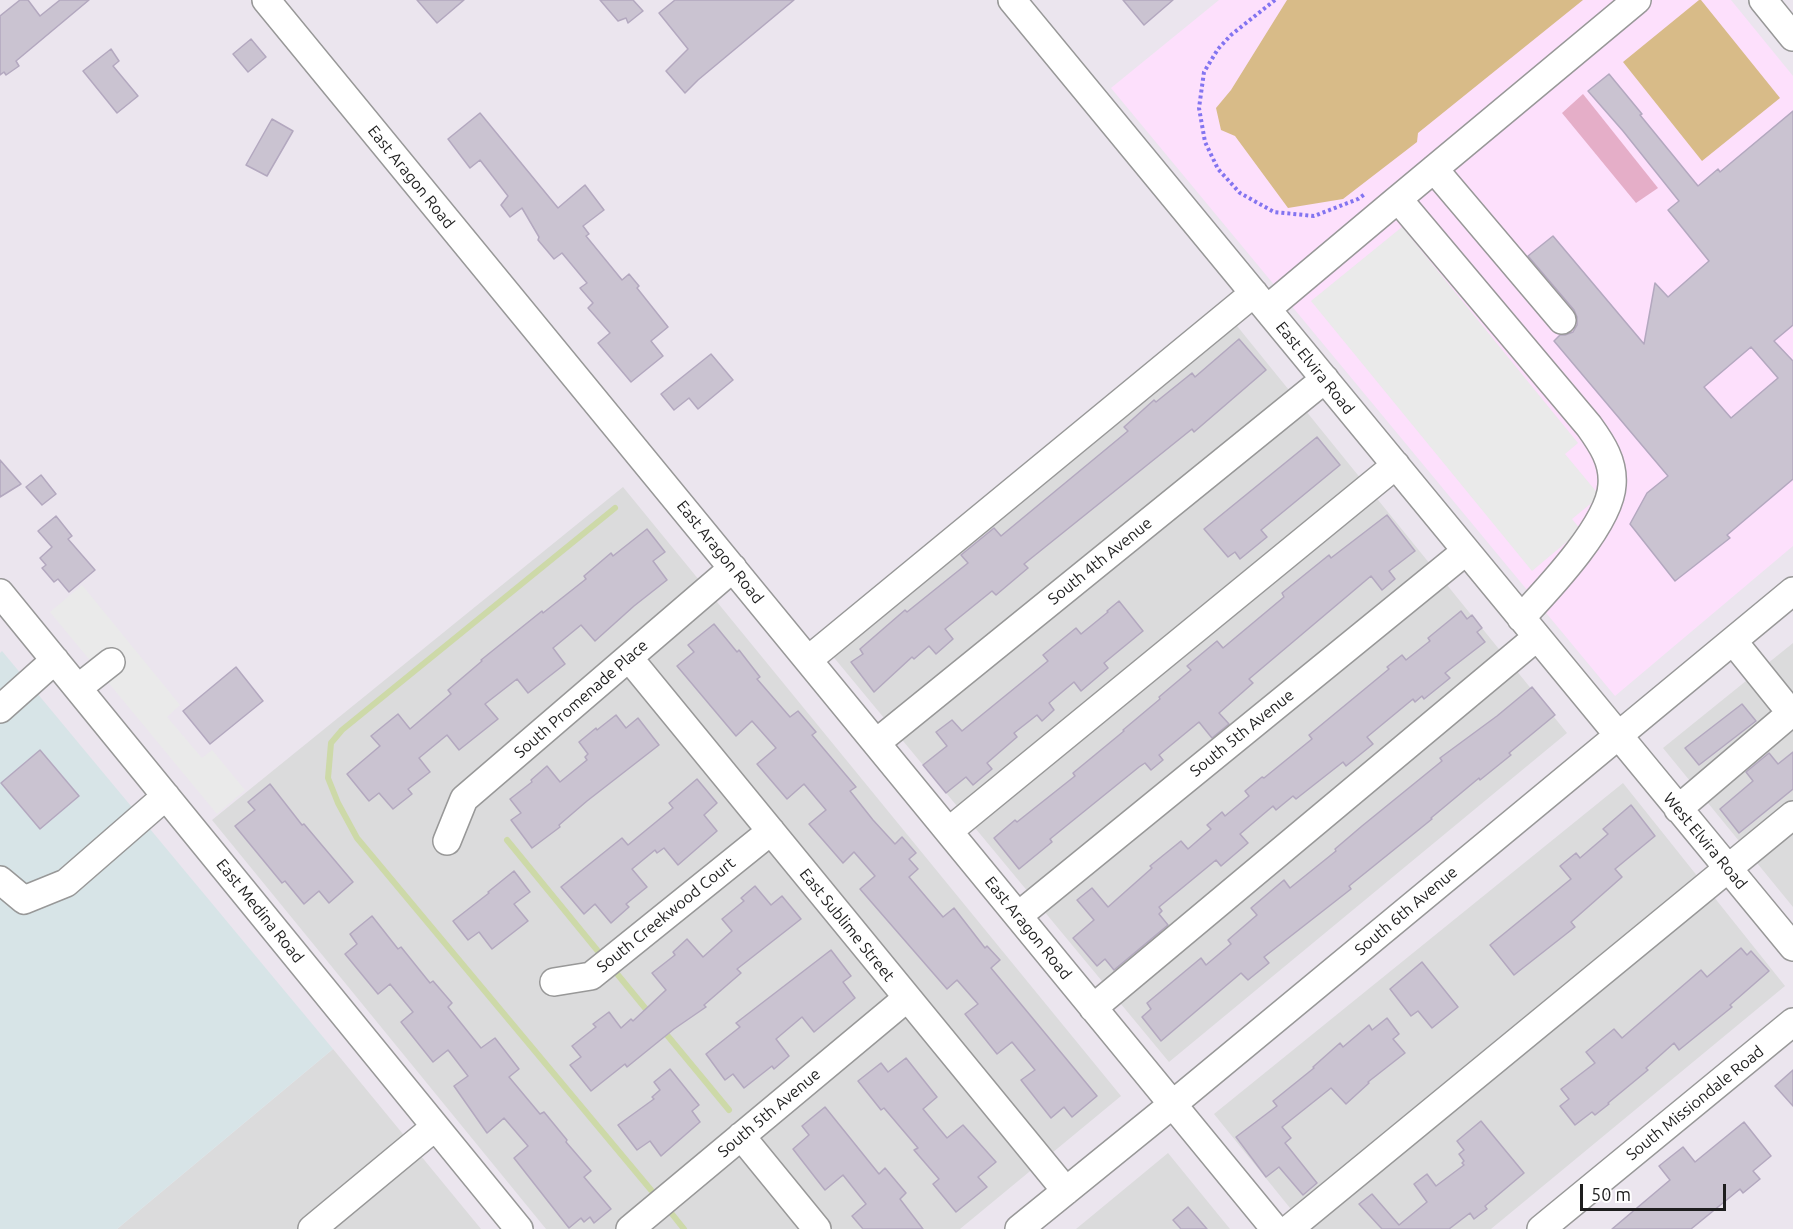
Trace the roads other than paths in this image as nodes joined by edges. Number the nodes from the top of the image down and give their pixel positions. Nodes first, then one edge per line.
1 (266, 0) edge
2 (1012, 0) edge
3 (1636, 0) edge
4 (1763, 0) edge
5 (1793, 37) edge
6 (1434, 169) junction
7 (1398, 199) junction
8 (1260, 301) junction
9 (1562, 320) dead end
10 (1325, 379) junction
11 (1396, 465) junction
12 (1466, 550) junction
13 (733, 568) junction
14 (1793, 591) edge
15 (0, 593) edge
16 (1529, 627) junction
17 (1733, 640) junction
18 (629, 658) junction
19 (55, 660) junction
20 (808, 660) junction
21 (111, 662) dead end
22 (78, 688) junction
23 (0, 709) edge
24 (1618, 735) junction
25 (876, 742) junction
26 (166, 796) junction
27 (1678, 809) junction
28 (1793, 815) edge
29 (771, 831) junction
30 (949, 831) junction
31 (447, 841) dead end
32 (1728, 868) junction
33 (0, 880) edge
34 (1018, 916) junction
35 (1793, 947) edge
36 (554, 982) dead end
37 (907, 998) junction
38 (1094, 1008) junction
39 (1793, 1022) edge
40 (1173, 1104) junction
41 (435, 1126) junction
42 (741, 1136) junction
43 (1066, 1191) junction
44 (319, 1227) edge
45 (519, 1229) edge
46 (630, 1229) edge
47 (817, 1229) edge
48 (1019, 1229) edge
49 (1275, 1229) edge
50 (1289, 1229) edge
51 (1541, 1229) edge

1 - 13 street, East Aragon Road
2 - 8 street, East Elvira Road
3 - 6 street
4 - 5 street
6 - 7 street
6 - 9 street
7 - 8 street
7 - 16 street
8 - 10 street, East Elvira Road
8 - 20 street
10 - 11 street, East Elvira Road
10 - 25 street, South 4th Avenue
11 - 12 street, East Elvira Road
11 - 30 street
12 - 16 street, East Elvira Road
12 - 34 street, South 5th Avenue
13 - 18 street, South Promenade Place
13 - 20 street, East Aragon Road
14 - 17 street, South 6th Avenue
15 - 19 street, East Medina Road
16 - 24 street, East Elvira Road
16 - 38 street
17 - 24 street, South 6th Avenue
17 - 27 street
18 - 29 street, East Sublime Street
18 - 31 street, South Promenade Place
19 - 22 street, East Medina Road
19 - 23 street
20 - 25 street, East Aragon Road
21 - 22 street
22 - 26 street, East Medina Road
24 - 27 street, West Elvira Road
24 - 40 street, South 6th Avenue
25 - 30 street, East Aragon Road
26 - 33 street
26 - 41 street, East Medina Road
27 - 32 street, West Elvira Road
28 - 32 street
29 - 36 street, South Creekwood Court
29 - 37 street, East Sublime Street
30 - 34 street, East Aragon Road
32 - 35 street, West Elvira Road
32 - 50 street
34 - 38 street, East Aragon Road
37 - 42 street, South 5th Avenue
37 - 43 street, East Sublime Street
38 - 40 street, East Aragon Road
39 - 51 street, South Missiondale Road
40 - 43 street, South 6th Avenue
40 - 49 street, East Aragon Road
41 - 44 street
41 - 45 street, East Medina Road
42 - 46 street, South 5th Avenue
42 - 47 street
43 - 48 street, South 6th Avenue

